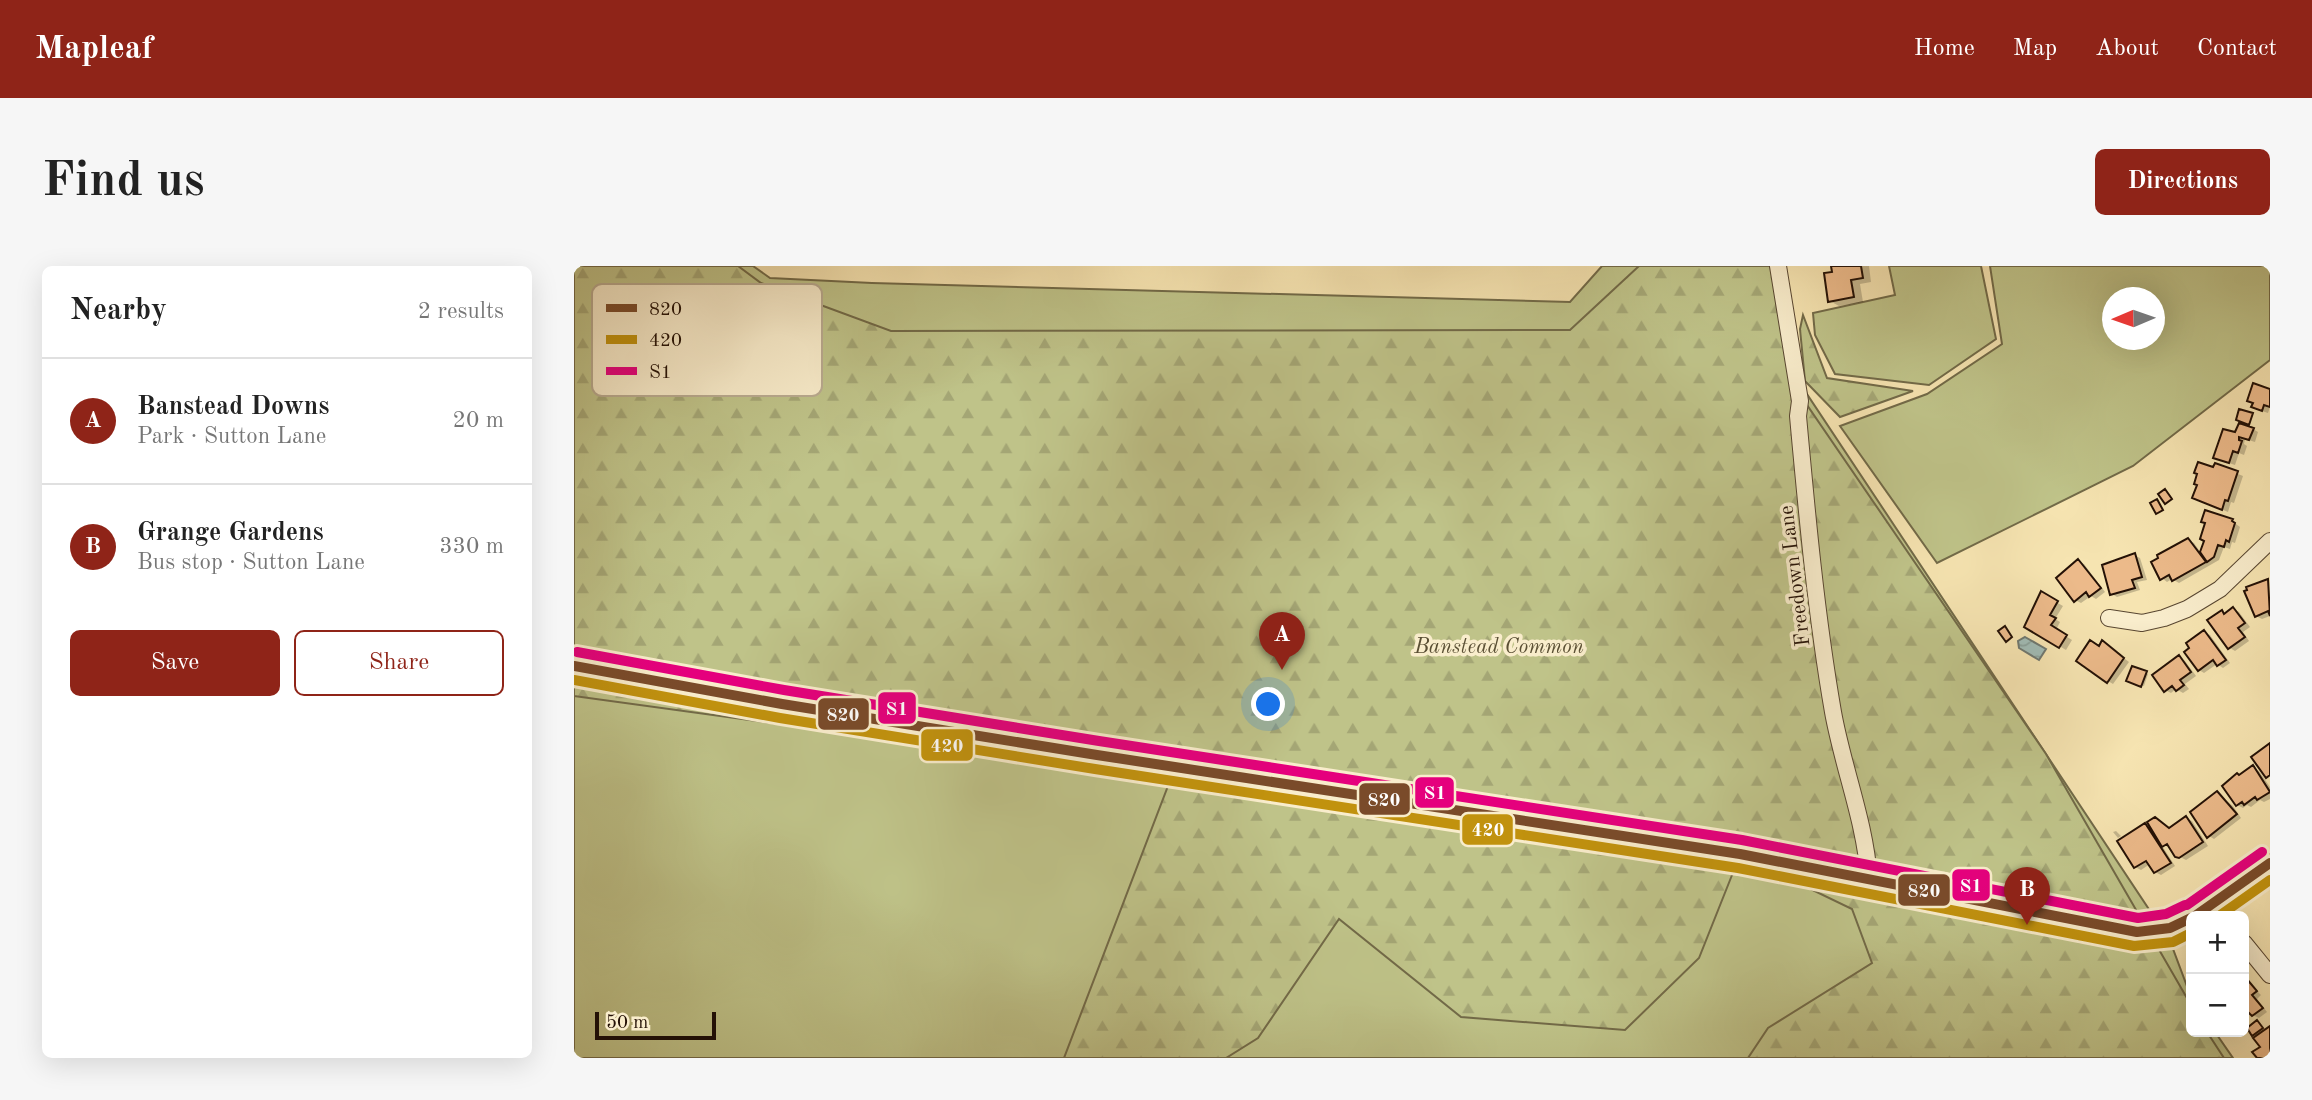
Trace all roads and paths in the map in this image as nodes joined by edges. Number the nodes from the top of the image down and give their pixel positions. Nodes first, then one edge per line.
1 (1778, 266) edge
2 (2270, 541) edge
3 (2109, 618) dead end
4 (574, 666) edge
5 (2270, 863) edge
6 (1869, 878) junction
7 (2218, 910) edge
8 (2186, 920) edge
9 (2249, 949) edge
10 (2270, 975) edge

1 - 6 street, Freedown Lane
2 - 3 street
4 - 6 main road
5 - 7 main road
6 - 8 main road
9 - 10 street

